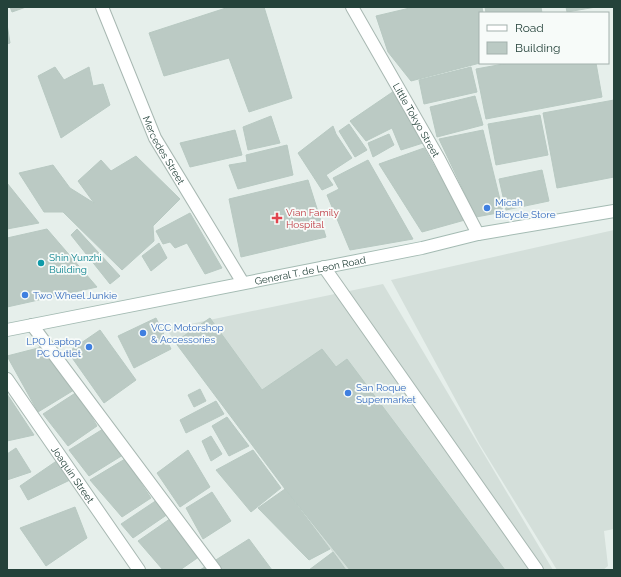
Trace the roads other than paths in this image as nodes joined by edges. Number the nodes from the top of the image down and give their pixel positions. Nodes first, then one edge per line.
1 (102, 7) edge
2 (352, 7) edge
3 (614, 210) edge
4 (478, 234) junction
5 (324, 267) junction
6 (243, 283) junction
7 (32, 325) junction
8 (7, 330) edge
9 (7, 379) edge
10 (139, 570) edge
11 (215, 570) edge
12 (537, 570) edge

1 - 6 street, Mercedes Street
2 - 4 street, Little Tokyo Street
3 - 4 street, General T. de Leon Road
4 - 5 street, General T. de Leon Road
5 - 6 street, General T. de Leon Road
5 - 12 street
6 - 7 street, General T. de Leon Road
7 - 8 street, General T. de Leon Road
7 - 11 street
9 - 10 street, Joaquin Street

